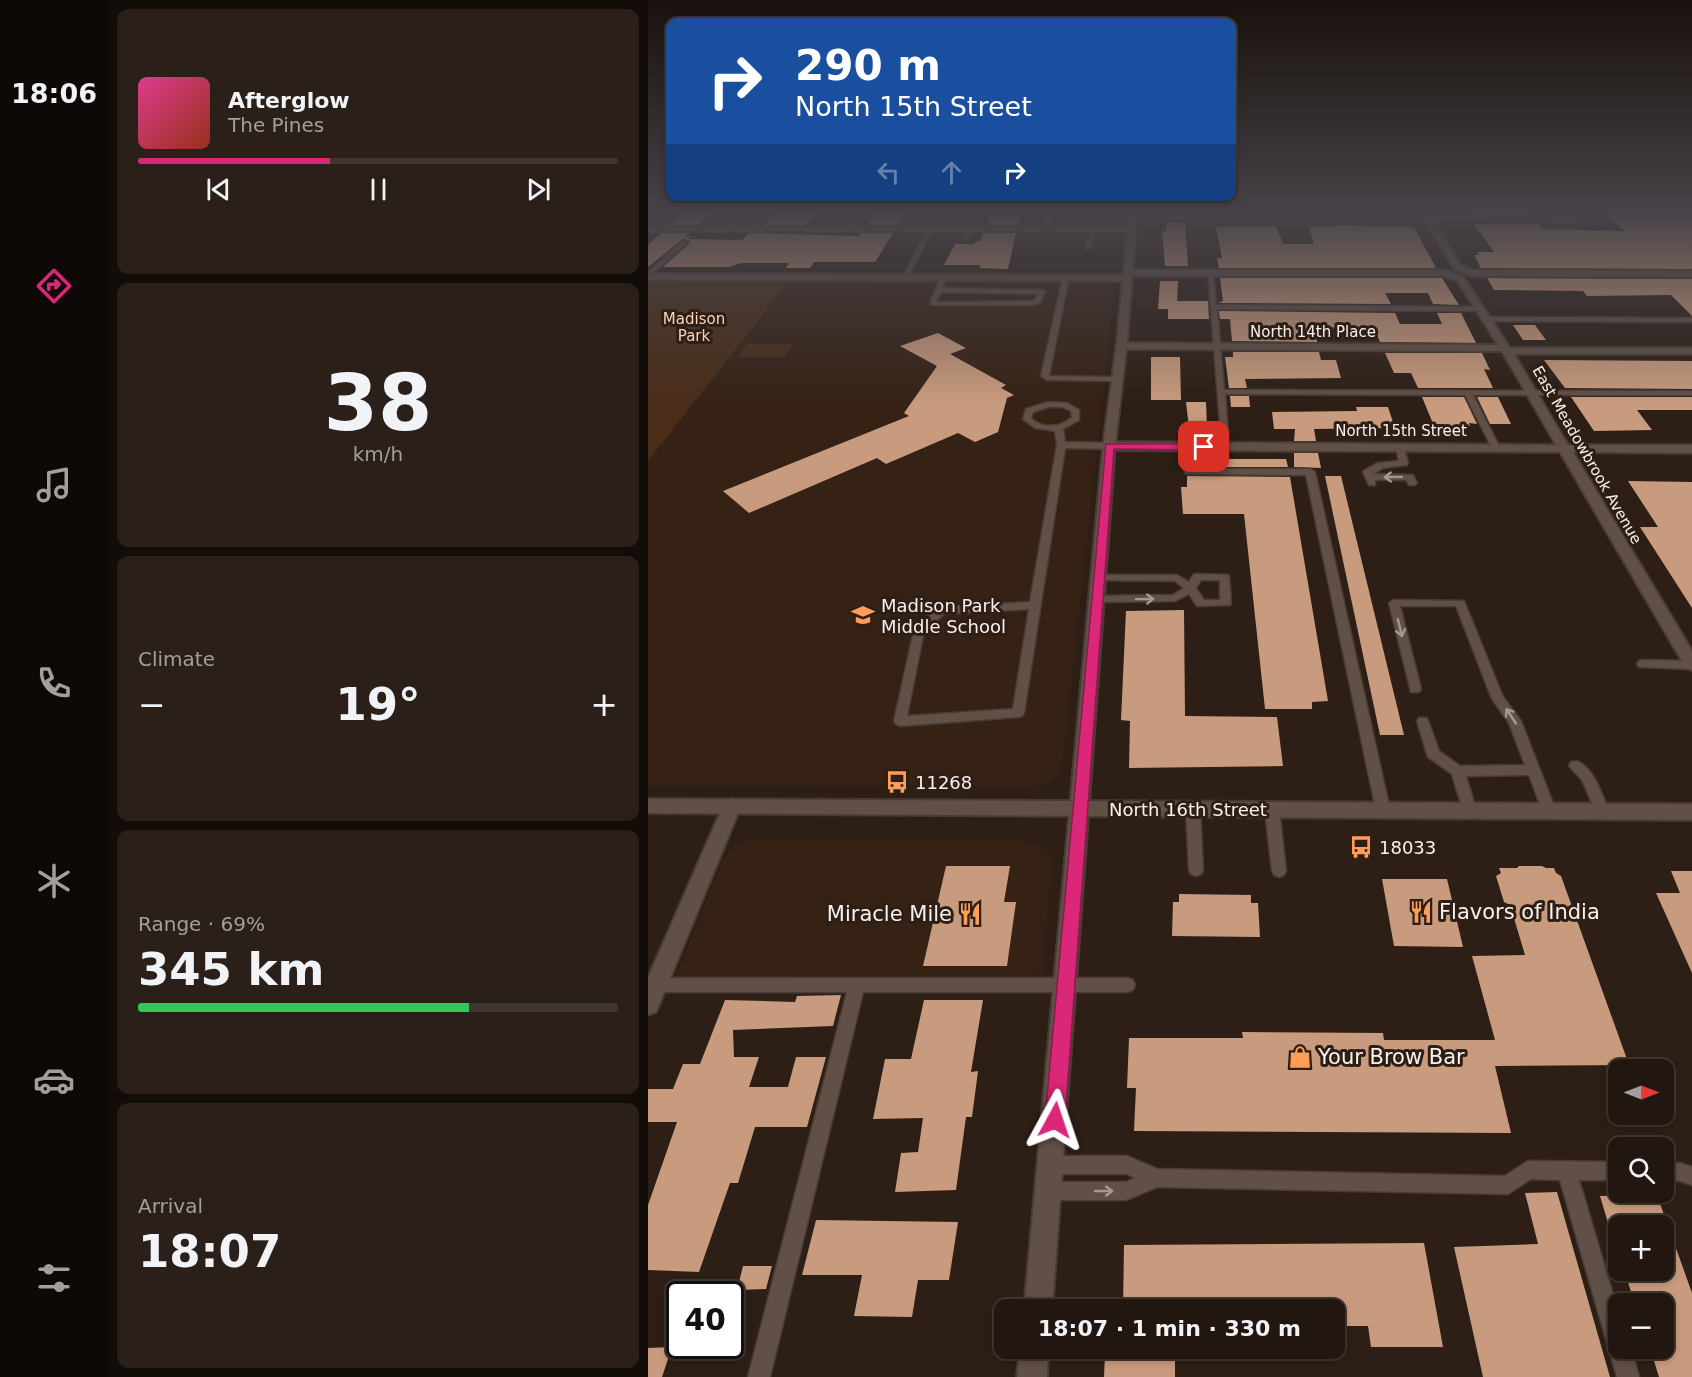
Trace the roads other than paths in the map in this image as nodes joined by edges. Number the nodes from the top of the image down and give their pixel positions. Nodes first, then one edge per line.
1 (715, 276) edge
2 (1101, 276) edge
3 (1127, 276) edge
4 (1210, 276) edge
5 (1454, 276) edge
6 (905, 277) joint
7 (944, 277) junction
8 (1066, 278) junction
9 (938, 290) junction
10 (1214, 307) junction
11 (1484, 314) junction
12 (1692, 320) edge
13 (1121, 346) junction
14 (1217, 347) junction
15 (1506, 349) junction
16 (1692, 351) edge
17 (1117, 379) junction
18 (1221, 392) junction
19 (1468, 393) junction
20 (1531, 393) junction
21 (1692, 393) edge
22 (1059, 428) junction
23 (1061, 445) junction
24 (1109, 446) junction
25 (1225, 447) junction
26 (1400, 448) junction
27 (1496, 448) junction
28 (1564, 448) junction
29 (1692, 449) edge
30 (1189, 472) dead end
31 (1412, 483) dead end
32 (1098, 578) junction
33 (1096, 599) junction
34 (1035, 605) junction
35 (1643, 664) dead end
36 (1692, 664) edge
37 (1415, 689) dead end
38 (1423, 721) dead end
39 (1576, 766) dead end
40 (1534, 770) junction
41 (1458, 771) junction
42 (648, 806) edge
43 (732, 806) junction
44 (1078, 809) junction
45 (1193, 809) junction
46 (1272, 809) junction
47 (1383, 810) junction
48 (1469, 810) junction
49 (1549, 811) junction
50 (1602, 811) junction
51 (1692, 812) edge
52 (1196, 870) dead end
53 (1279, 871) dead end
54 (652, 985) edge
55 (857, 985) junction
56 (1066, 985) junction
57 (1127, 985) dead end
58 (648, 1004) edge
59 (1051, 1166) junction
60 (1567, 1171) junction
61 (1608, 1171) edge
62 (1674, 1172) edge
63 (1692, 1176) edge
64 (1157, 1178) junction
65 (1048, 1191) junction
66 (1039, 1299) edge
67 (1608, 1310) edge
68 (1033, 1359) edge
69 (1623, 1359) edge
70 (759, 1377) edge
71 (1032, 1377) edge
72 (1628, 1377) edge

1 - 6 street
2 - 8 street
3 - 13 street
4 - 10 lane
5 - 11 street, East Meadowbrook Avenue
6 - 7 street
7 - 8 street
7 - 9 lane
8 - 17 lane
9 - 9 lane
10 - 11 lane
10 - 14 lane
11 - 12 lane
11 - 15 street, East Meadowbrook Avenue
13 - 14 street, North 14th Place
13 - 17 street
14 - 15 street, North 14th Place
14 - 18 lane
15 - 16 street, North 14th Place
15 - 20 street, East Meadowbrook Avenue
17 - 24 street
18 - 19 lane
18 - 25 lane
19 - 20 lane
19 - 27 lane
20 - 21 lane
20 - 28 street, East Meadowbrook Avenue
22 - 22 lane
22 - 23 lane
23 - 24 lane
23 - 34 lane
24 - 25 street, North 15th Street
24 - 32 street
25 - 26 street, North 15th Street
26 - 27 street, North 15th Street
31 -> 26 lane
27 - 28 street, North 15th Street
28 - 29 street, North 15th Street
28 - 36 street, East Meadowbrook Avenue
30 - 47 lane
32 - 33 street
33 -> 32 lane
33 - 44 street
34 - 34 lane
35 - 36 lane
40 -> 37 lane
38 - 41 lane
39 - 50 lane
40 - 41 lane
40 - 49 lane
41 - 48 lane
42 - 43 street, North 16th Street
43 - 44 street, North 16th Street
43 - 54 street
44 - 45 street, North 16th Street
44 - 56 street
45 - 46 street, North 16th Street
45 - 52 lane
46 - 47 street, North 16th Street
46 - 53 lane
47 - 48 street, North 16th Street
48 - 49 street, North 16th Street
49 - 50 street, North 16th Street
50 - 51 street, North 16th Street
54 - 55 lane
54 - 58 street
55 - 56 lane
55 - 70 lane
56 - 57 lane
56 - 59 street
59 - 64 lane
59 - 65 street
60 - 61 lane
60 - 64 lane
60 - 67 lane
62 - 63 lane
65 -> 64 lane
65 - 66 street
68 - 71 street
69 - 72 lane

